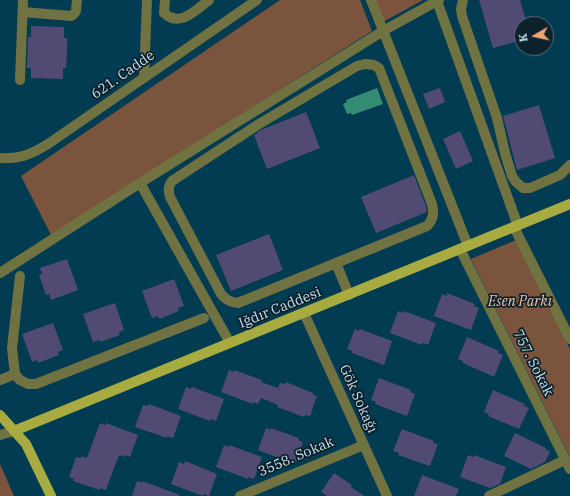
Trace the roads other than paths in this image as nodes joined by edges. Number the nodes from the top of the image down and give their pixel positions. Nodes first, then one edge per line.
1 (23, 0) edge
2 (77, 0) edge
3 (147, 0) edge
4 (165, 0) edge
5 (210, 0) edge
6 (257, 0) edge
7 (371, 0) edge
8 (463, 0) edge
9 (438, 1) edge
10 (23, 12) junction
11 (383, 31) junction
12 (144, 78) junction
13 (20, 80) dead end
14 (0, 158) edge
15 (570, 165) edge
16 (140, 183) junction
17 (570, 204) edge
18 (516, 226) junction
19 (464, 248) junction
20 (336, 262) junction
21 (0, 273) edge
22 (20, 276) dead end
23 (349, 295) junction
24 (304, 313) junction
25 (204, 318) dead end
26 (570, 339) edge
27 (230, 343) junction
28 (14, 374) junction
29 (0, 380) edge
30 (0, 415) edge
31 (14, 431) junction
32 (0, 435) edge
33 (364, 445) junction
34 (568, 464) edge
35 (51, 496) edge
36 (240, 496) edge
37 (387, 496) edge
38 (489, 496) edge

1 - 10 street
2 - 10 street
3 - 12 street
4 - 5 street
6 - 12 street, 621. Cadde
7 - 11 street, 757. Sokak
8 - 15 street
9 - 11 street
9 - 18 street
10 - 13 street
11 - 16 street
11 - 19 street, 757. Sokak
12 - 14 street, 621. Cadde
16 - 21 street
16 - 27 street
17 - 18 main road, Iğdır Caddesi
18 - 19 main road, Iğdır Caddesi
18 - 26 street
19 - 23 main road, Iğdır Caddesi
19 - 34 street, 757. Sokak
20 - 20 street
20 - 23 street
22 - 28 street
23 - 24 main road, Iğdır Caddesi
24 - 27 main road, Iğdır Caddesi
24 - 33 street, Gök Sokağı
25 - 28 street
27 - 31 main road, Iğdır Caddesi
28 - 29 street
30 - 31 main road
31 - 32 street, Iğdır Caddesi
31 - 35 main road
33 - 36 street, 3558. Sokak
33 - 37 street, Gök Sokağı
34 - 38 street

